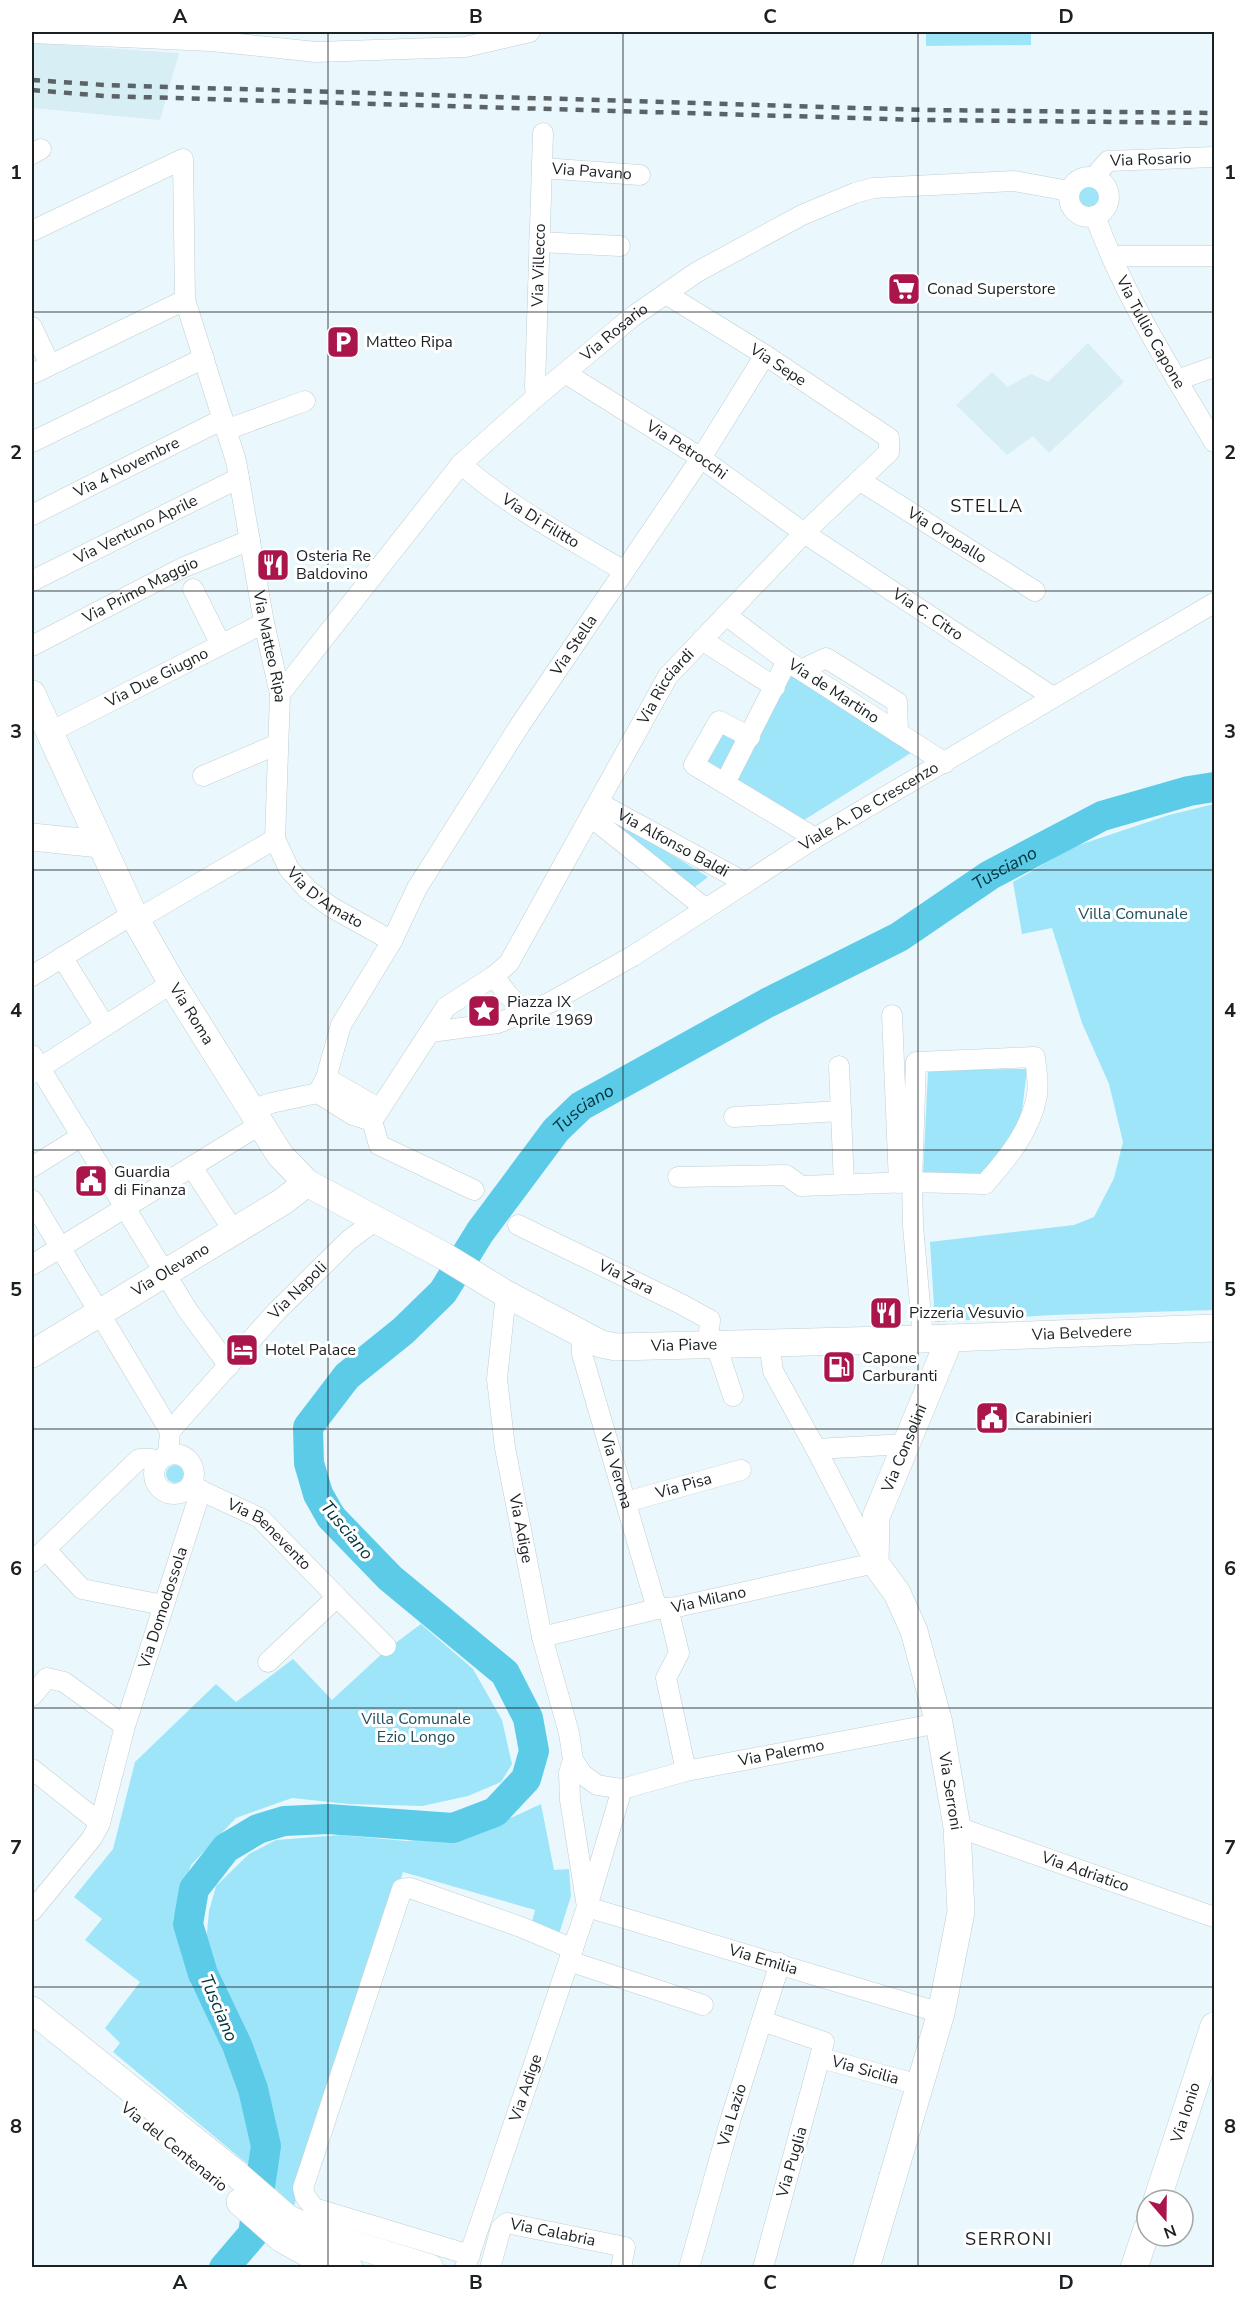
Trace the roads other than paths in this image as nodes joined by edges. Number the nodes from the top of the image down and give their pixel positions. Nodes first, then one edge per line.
1 (530, 32) edge
2 (32, 33) edge
3 (213, 36) edge
4 (543, 133) dead end
5 (1215, 157) edge
6 (542, 168) junction
7 (640, 175) dead end
8 (1094, 177) junction
9 (1069, 190) junction
10 (1095, 216) junction
11 (32, 231) edge
12 (539, 242) junction
13 (620, 246) dead end
14 (1111, 256) junction
15 (1215, 256) edge
16 (666, 294) junction
17 (185, 300) junction
18 (32, 327) edge
19 (765, 355) junction
20 (204, 358) junction
21 (50, 365) junction
22 (1215, 367) edge
23 (565, 373) junction
24 (32, 374) edge
25 (1177, 380) junction
26 (536, 397) junction
27 (305, 401) dead end
28 (225, 424) junction
29 (889, 438) joint
30 (32, 442) edge
31 (1215, 442) edge
32 (701, 458) junction
33 (461, 464) junction
34 (239, 478) junction
35 (859, 480) junction
36 (32, 515) edge
37 (804, 532) junction
38 (250, 540) junction
39 (624, 571) junction
40 (32, 581) edge
41 (193, 589) dead end
42 (1035, 591) dead end
43 (1215, 603) edge
44 (726, 615) junction
45 (264, 623) junction
46 (702, 640) junction
47 (221, 645) junction
48 (32, 646) edge
49 (794, 665) junction
50 (775, 687) junction
51 (32, 694) edge
52 (280, 694) junction
53 (1053, 697) junction
54 (50, 732) junction
55 (750, 737) junction
56 (278, 744) junction
57 (945, 763) junction
58 (203, 776) dead end
59 (725, 783) junction
60 (595, 810) junction
61 (32, 837) edge
62 (815, 838) junction
63 (275, 839) junction
64 (100, 844) junction
65 (746, 883) junction
66 (706, 909) junction
67 (134, 917) junction
68 (392, 941) junction
69 (62, 957) junction
70 (32, 976) edge
71 (494, 976) junction
72 (172, 983) junction
73 (527, 1013) junction
74 (892, 1015) dead end
75 (105, 1026) junction
76 (431, 1032) junction
77 (34, 1066) edge
78 (838, 1066) dead end
79 (322, 1086) junction
80 (380, 1108) junction
81 (841, 1111) junction
82 (262, 1112) junction
83 (734, 1117) dead end
84 (82, 1136) junction
85 (32, 1167) edge
86 (192, 1167) junction
87 (678, 1177) dead end
88 (906, 1182) junction
89 (307, 1183) junction
90 (843, 1184) junction
91 (474, 1190) dead end
92 (32, 1200) edge
93 (126, 1207) junction
94 (376, 1220) junction
95 (518, 1225) dead end
96 (233, 1230) junction
97 (59, 1248) junction
98 (444, 1256) joint
99 (32, 1265) edge
100 (165, 1272) junction
101 (498, 1289) junction
102 (99, 1313) junction
103 (1215, 1328) edge
104 (581, 1334) junction
105 (936, 1339) junction
106 (769, 1342) junction
107 (712, 1345) junction
108 (32, 1354) edge
109 (229, 1366) junction
110 (733, 1396) dead end
111 (170, 1431) junction
112 (906, 1444) junction
113 (816, 1449) junction
114 (164, 1458) junction
115 (741, 1470) dead end
116 (195, 1488) junction
117 (626, 1503) junction
118 (38, 1556) edge
119 (875, 1563) junction
120 (337, 1597) junction
121 (163, 1605) junction
122 (667, 1608) junction
123 (542, 1637) junction
124 (386, 1646) dead end
125 (268, 1662) dead end
126 (32, 1696) edge
127 (939, 1723) junction
128 (125, 1726) junction
129 (573, 1760) junction
130 (32, 1769) edge
131 (686, 1771) junction
132 (622, 1789) junction
133 (99, 1823) junction
134 (957, 1827) junction
135 (587, 1907) junction
136 (32, 1911) edge
137 (1215, 1917) edge
138 (571, 1955) junction
139 (780, 1963) junction
140 (703, 2006) dead end
141 (32, 2010) edge
142 (940, 2013) junction
143 (762, 2021) junction
144 (1215, 2026) edge
145 (32, 2032) edge
146 (821, 2058) junction
147 (919, 2085) junction
148 (232, 2183) junction
149 (1160, 2188) edge
150 (285, 2229) junction
151 (1141, 2248) edge
152 (467, 2261) edge
153 (349, 2268) edge
154 (430, 2268) edge
155 (490, 2268) edge
156 (621, 2268) edge
157 (689, 2268) edge
158 (763, 2268) edge
159 (866, 2268) edge
160 (1134, 2268) edge

1 - 3 street
2 - 3 street
4 - 6 street, Via Villecco
5 - 8 street, Via Rosario
6 - 7 street, Via Pavano
6 - 12 street, Via Villecco
8 - 9 street
8 - 10 street
9 - 10 street
9 - 16 street, Via Rosario
10 - 14 street, Via Tullio Capone
11 - 17 street, Via Matteo Ripa
12 - 13 street
12 - 26 street, Via Villecco
14 - 15 street
14 - 25 street, Via Tullio Capone
16 - 19 street, Via Sepe
16 - 23 street, Via Rosario
17 - 20 street, Via Matteo Ripa
17 - 21 street
18 - 21 street
19 - 29 street, Via Sepe
19 - 32 street, Via Stella
20 - 28 street, Via Matteo Ripa
20 - 30 street
21 - 24 street
22 - 25 street
23 - 26 street, Via Rosario
23 - 32 street, Via Petrocchi
25 - 31 street, Via Tullio Capone
26 - 33 street, Via Rosario
27 - 28 street, Via 4 Novembre
28 - 34 street, Via Matteo Ripa
28 - 36 street, Via 4 Novembre
29 - 35 street, Via Ricciardi
32 - 37 street, Via Petrocchi
32 - 39 street, Via Stella
33 - 39 street, Via Di Filitto
33 - 52 street, Via Rosario
34 - 38 street, Via Matteo Ripa
34 - 40 street, Via Ventuno Aprile
35 - 37 street, Via Ricciardi
35 - 42 street, Via Oropallo
37 - 44 street, Via Ricciardi
37 - 53 street, Via C. Citro
38 - 45 street, Via Matteo Ripa
38 - 48 street, Via Primo Maggio
39 - 68 street, Via Stella
41 - 47 street
43 - 53 street, Viale A. De Crescenzo
44 - 46 street, Via Ricciardi
44 - 49 street, Via de Martino
45 - 47 street, Via Due Giugno
45 - 52 street, Via Matteo Ripa
46 - 50 street
46 - 60 street, Via Ricciardi
47 - 54 street, Via Due Giugno
49 - 50 street
49 - 57 street, Via de Martino
50 - 55 street
51 - 54 street, Via Roma
52 - 56 street, Via Matteo Ripa
53 - 57 street, Viale A. De Crescenzo
54 - 64 street, Via Roma
55 - 59 street
55 - 59 street
56 - 58 street
56 - 63 street, Via Matteo Ripa
57 - 62 street, Viale A. De Crescenzo
59 - 62 street
60 - 65 street, Via Alfonso Baldi
60 - 66 street, Via Alfonso Baldi
60 - 71 street, Via Ricciardi
61 - 64 street
62 - 65 street, Viale A. De Crescenzo
63 - 67 street
63 - 68 street, Via D'Amato
64 - 67 street, Via Roma
65 - 66 street, Viale A. De Crescenzo
66 - 73 street, Viale A. De Crescenzo
67 - 69 street
67 - 72 street, Via Roma
68 - 79 street, Via Stella
69 - 70 street
69 - 75 street
71 - 73 street
71 - 76 street, Via Ricciardi
72 - 75 street
72 - 82 street, Via Roma
73 - 76 street, Viale A. De Crescenzo
74 - 88 street
75 - 77 street
76 - 80 street, Via Ricciardi
77 - 84 street
78 - 81 street
79 - 80 street
79 - 82 street
80 - 91 street
81 - 83 street
81 - 90 street
82 - 86 street
82 - 89 street, Via Roma
84 - 85 street
84 - 93 street
86 - 93 street
86 - 96 street
87 - 90 street
88 - 88 street
88 - 90 street
88 - 105 street
89 - 94 street, Via Roma
89 - 96 street, Via Olevano
92 - 97 street
93 - 97 street
93 - 100 street
94 - 98 street, Via Roma
94 - 109 street, Via Napoli
95 - 107 street, Via Zara
96 - 100 street, Via Olevano
97 - 99 street
97 - 102 street
98 - 101 street, Via Piave
100 - 102 street, Via Olevano
100 - 109 street
101 - 104 street, Via Piave
101 - 123 street, Via Adige
102 - 108 street, Via Olevano
102 - 111 street
103 - 105 street, Via Belvedere
104 - 107 street, Via Piave
104 - 117 street, Via Verona
105 - 106 street, Via Piave
105 - 112 street, Via Consolini
106 - 107 street, Via Piave
106 - 113 street, Via Serroni
107 - 110 street
109 - 111 street, Via Napoli
111 - 114 street
112 - 113 street
112 - 119 street, Via Consolini
113 - 119 street, Via Serroni
114 - 116 street
114 - 116 street
114 - 118 street
115 - 117 street, Via Pisa
116 - 120 street, Via Benevento
116 - 121 street, Via Domodossola
117 - 122 street, Via Verona
118 - 121 street
119 - 122 street, Via Milano
119 - 127 street, Via Serroni
120 - 124 street, Via Benevento
120 - 125 street
121 - 128 street, Via Domodossola
122 - 123 street, Via Milano
122 - 131 street, Via Verona
123 - 129 street, Via Adige
126 - 128 street
127 - 131 street, Via Palermo
127 - 134 street, Via Serroni
128 - 133 street, Via Domodossola
129 - 132 street
129 - 135 street, Via Adige
130 - 133 street
131 - 132 street, Via Palermo
132 - 135 street, Via Adige
133 - 136 street, Via Domodossola
134 - 137 street, Via Adriatico
134 - 142 street, Via Serroni
135 - 138 street, Via Adige
135 - 139 street, Via Emilia
138 - 140 street
138 - 152 street, Via Adige
138 - 152 street
139 - 142 street, Via Emilia
139 - 143 street, Via Lazio
141 - 148 street, Via del Centenario
142 - 147 street, Via Serroni
143 - 146 street, Via Sicilia
143 - 157 street, Via Lazio
144 - 149 street, Via Ionio
145 - 148 street, Via del Centenario
146 - 147 street, Via Sicilia
146 - 158 street, Via Puglia
147 - 159 street, Via Serroni
148 - 150 street, Via del Centenario
150 - 153 street, Via del Centenario
150 - 154 street
151 - 160 street
155 - 156 street, Via Calabria

